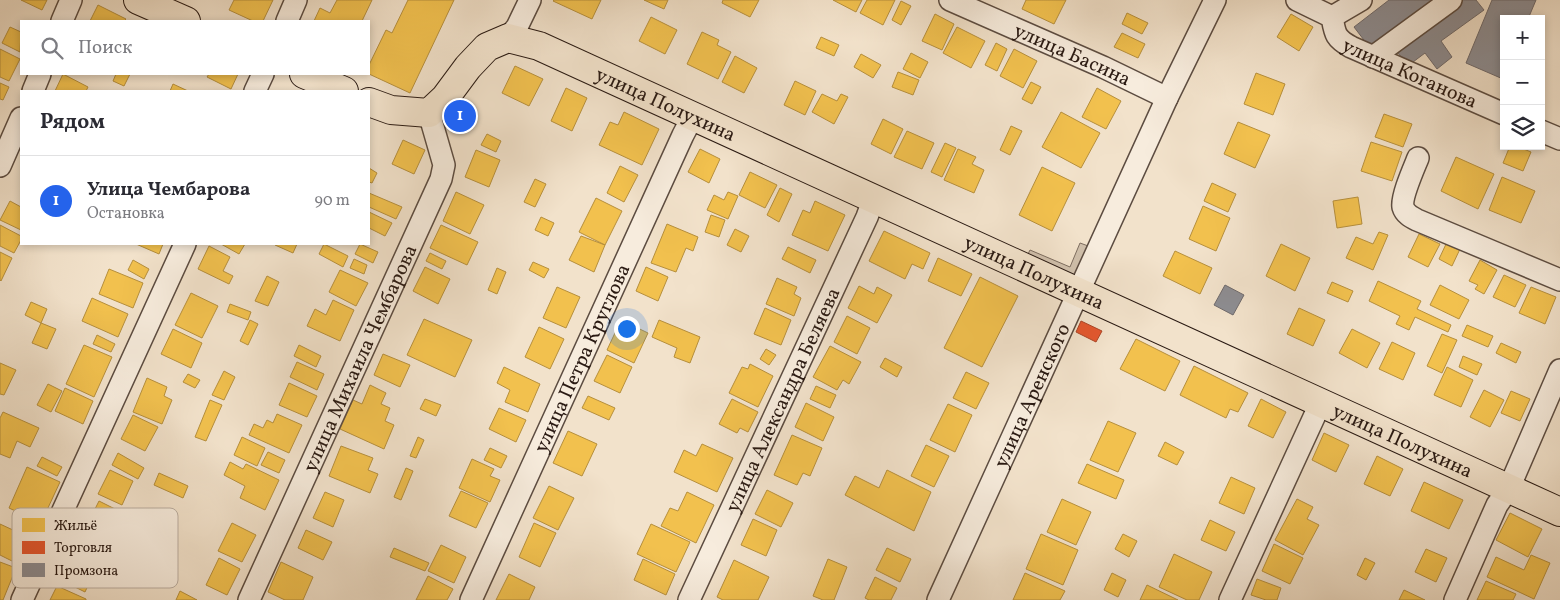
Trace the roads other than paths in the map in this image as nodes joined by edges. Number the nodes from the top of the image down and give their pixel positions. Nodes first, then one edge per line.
1 (70, 0) edge
2 (138, 0) edge
3 (296, 0) edge
4 (530, 0) edge
5 (950, 0) edge
6 (1215, 0) edge
7 (1297, 0) edge
8 (1361, 0) edge
9 (1451, 0) edge
10 (1332, 17) junction
11 (62, 20) edge
12 (184, 20) edge
13 (287, 20) edge
14 (508, 38) junction
15 (1373, 57) junction
16 (40, 75) edge
17 (263, 75) edge
18 (306, 75) edge
19 (33, 90) edge
20 (255, 90) edge
21 (342, 90) edge
22 (1167, 98) junction
23 (370, 102) edge
24 (1500, 112) edge
25 (428, 113) junction
26 (693, 116) junction
27 (20, 120) edge
28 (1545, 133) edge
29 (1560, 139) edge
30 (1418, 158) dead end
31 (0, 166) edge
32 (874, 198) junction
33 (185, 245) edge
34 (1560, 280) edge
35 (1080, 292) junction
36 (1560, 370) edge
37 (1321, 402) junction
38 (1509, 488) junction
39 (64, 508) edge
40 (1560, 512) edge
41 (27, 588) edge
42 (22, 600) edge
43 (249, 600) edge
44 (470, 600) edge
45 (689, 600) edge
46 (938, 600) edge
47 (1230, 600) edge
48 (1455, 600) edge

1 - 11 street
2 - 12 main road
3 - 13 street
4 - 14 street
5 - 22 street, улица Басина
6 - 22 street, улица Аренского
7 - 10 street, улица Коганова
8 - 10 street, улица Коганова
9 - 15 street
10 - 15 street, улица Коганова
14 - 25 main road
14 - 26 main road, улица Полухина
15 - 24 street, улица Коганова
16 - 19 street
17 - 20 street
18 - 21 main road
22 - 35 street, улица Аренского
23 - 25 main road
25 - 43 street, улица Михаила Чембарова
26 - 32 main road, улица Полухина
26 - 44 street, улица Петра Круглова
27 - 31 street
28 - 29 street
30 - 34 street
32 - 35 main road, улица Полухина
32 - 45 street, улица Александра Беляева
33 - 39 street
35 - 37 main road, улица Полухина
35 - 46 street, улица Аренского
36 - 38 street
37 - 38 main road, улица Полухина
37 - 47 street
38 - 40 main road, улица Полухина
38 - 48 street
41 - 42 street

